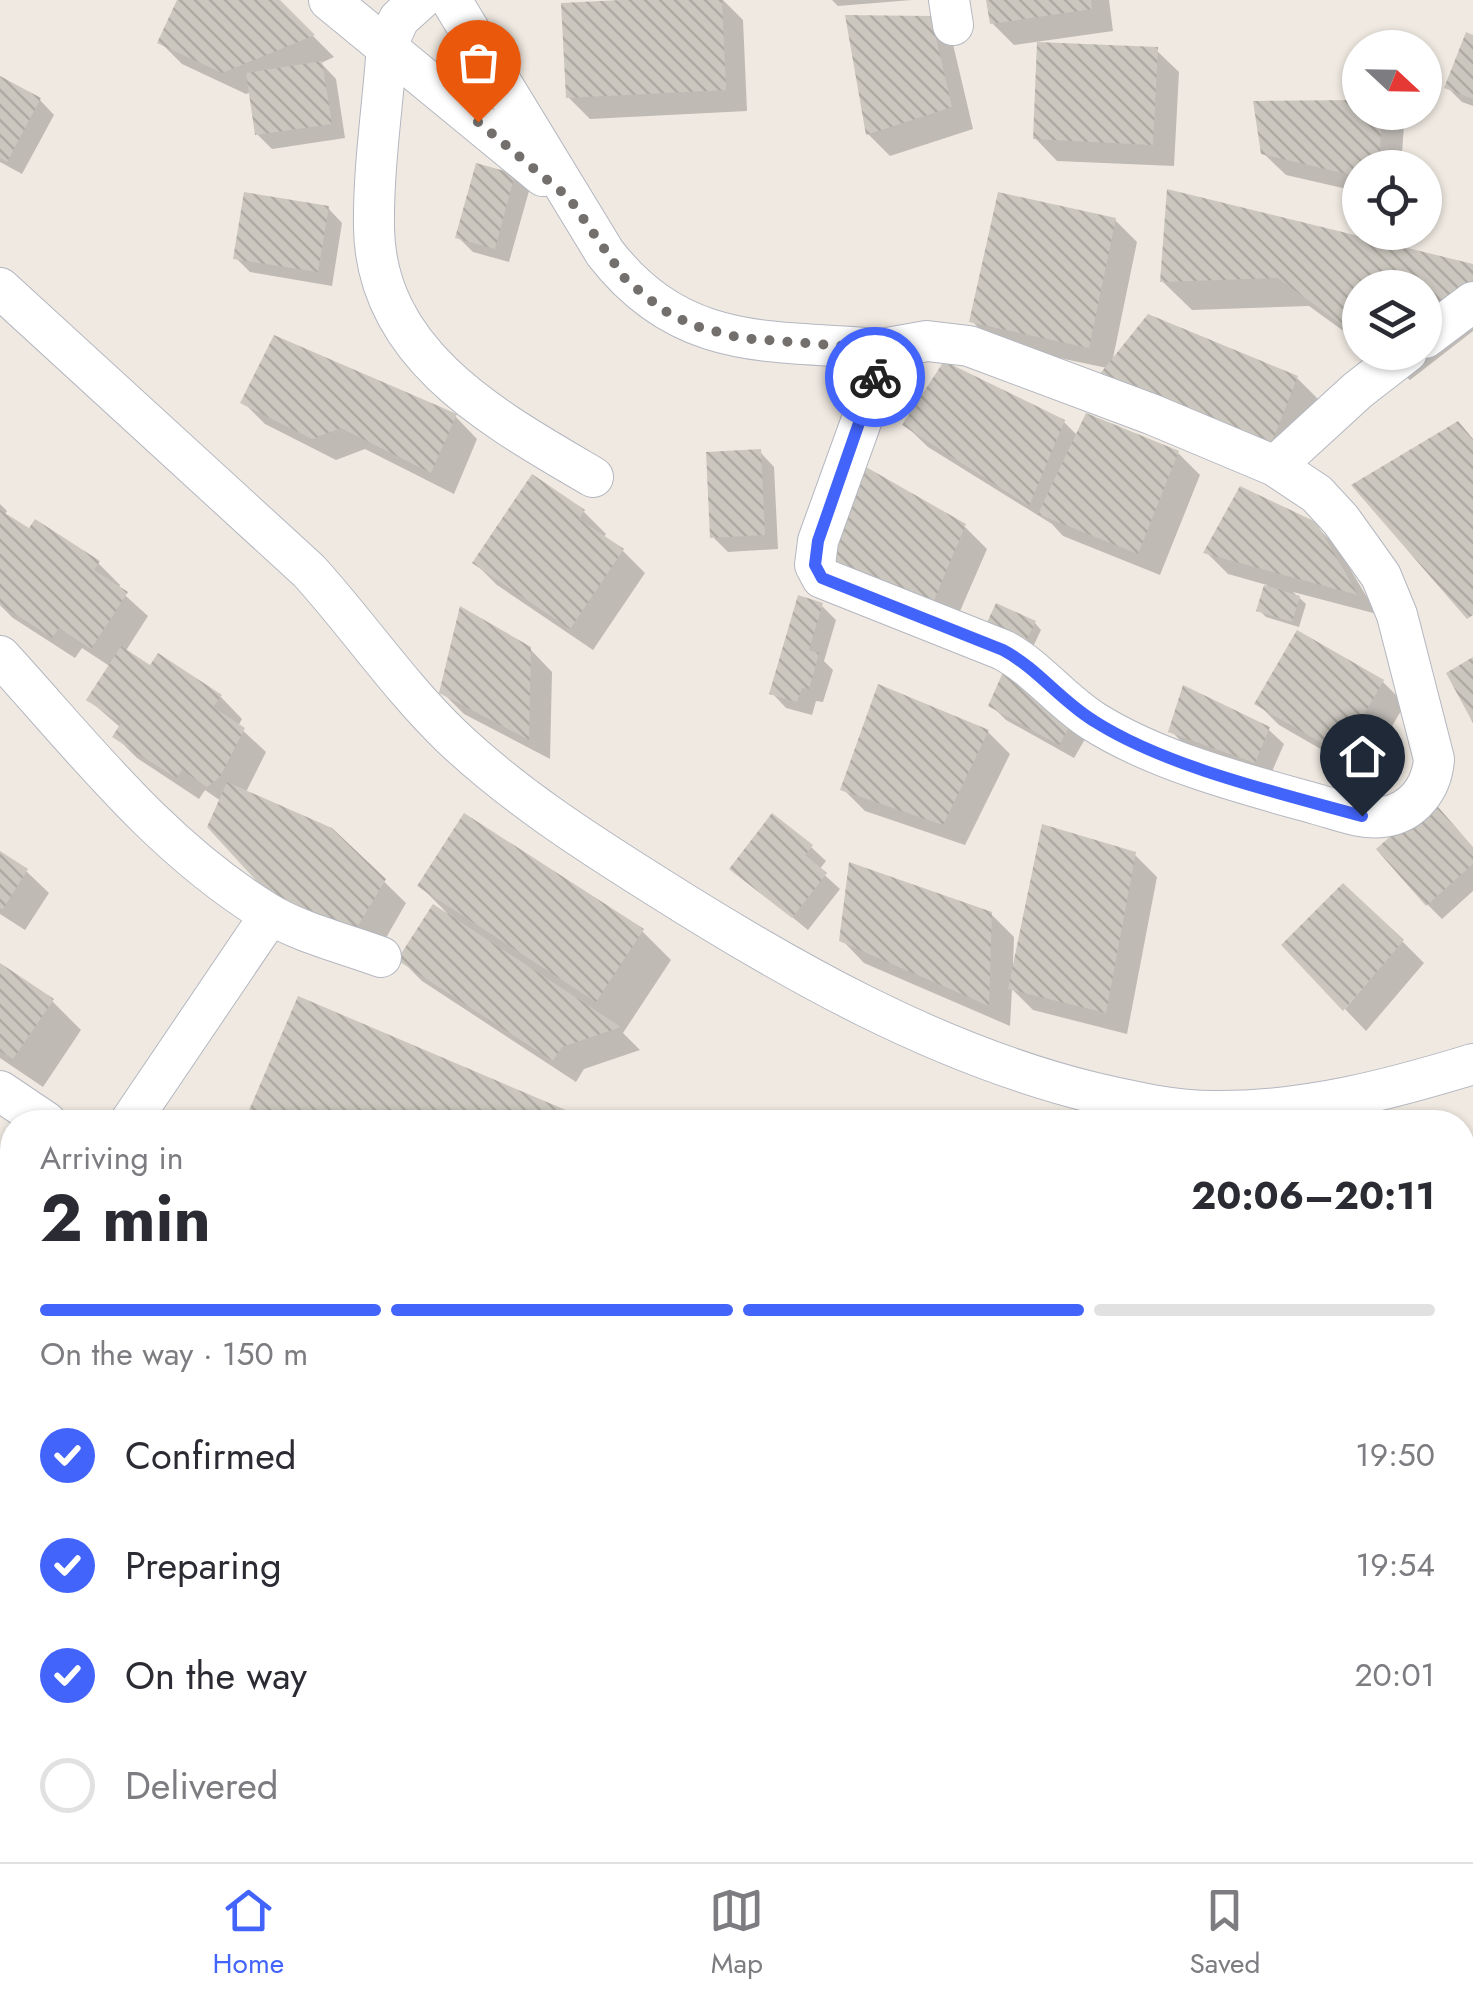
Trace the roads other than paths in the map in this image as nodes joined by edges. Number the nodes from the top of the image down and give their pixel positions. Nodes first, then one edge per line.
1 (329, 0) edge
2 (420, 0) edge
3 (451, 0) edge
4 (387, 46) junction
5 (569, 198) junction
6 (0, 288) edge
7 (1473, 302) edge
8 (1442, 325) edge
9 (882, 349) junction
10 (1383, 370) edge
11 (1275, 466) junction
12 (593, 477) dead end
13 (0, 656) edge
14 (270, 915) junction
15 (381, 958) dead end
16 (1473, 1064) edge
17 (0, 1091) edge
18 (28, 1110) edge
19 (138, 1110) edge
20 (1194, 1110) edge
21 (1250, 1110) edge

1 - 4 street
2 - 4 street
3 - 5 street
4 - 5 street
4 - 12 street
5 - 9 street
6 - 20 street
7 - 8 street
9 - 11 street
9 - 11 street
10 - 11 street
13 - 14 street
14 - 15 street
14 - 19 street
16 - 21 street
17 - 18 street

